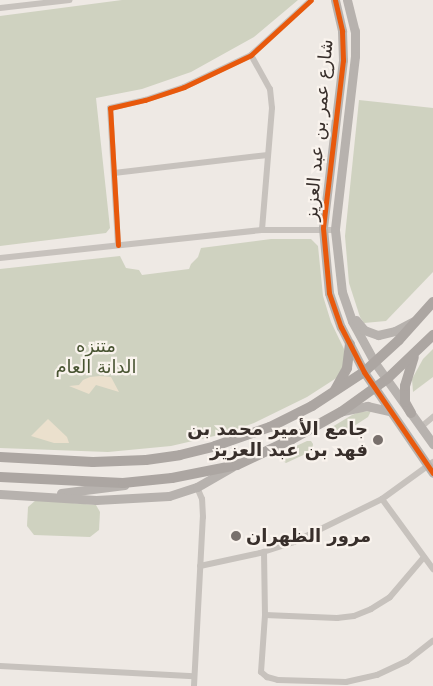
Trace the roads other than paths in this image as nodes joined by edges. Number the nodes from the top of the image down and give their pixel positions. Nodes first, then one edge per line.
1 (70, 0) edge
2 (311, 0) edge
3 (335, 0) edge
4 (347, 0) edge
5 (0, 8) edge
6 (251, 55) junction
7 (268, 155) junction
8 (114, 173) junction
9 (323, 228) junction
10 (262, 230) junction
11 (335, 230) junction
12 (118, 245) junction
13 (0, 258) edge
14 (433, 302) edge
15 (345, 303) junction
16 (418, 318) junction
17 (433, 335) edge
18 (350, 344) junction
19 (415, 354) junction
20 (375, 363) junction
21 (364, 372) junction
22 (386, 379) junction
23 (373, 388) junction
24 (334, 392) junction
25 (389, 411) junction
26 (340, 412) junction
27 (411, 413) junction
28 (433, 417) edge
29 (421, 427) junction
30 (433, 444) edge
31 (0, 457) edge
32 (237, 464) junction
33 (431, 467) edge
34 (0, 477) edge
35 (132, 482) junction
36 (197, 487) junction
37 (0, 494) edge
38 (34, 495) junction
39 (382, 499) junction
40 (264, 552) junction
41 (424, 557) junction
42 (200, 566) junction
43 (433, 569) edge
44 (265, 615) junction
45 (433, 642) edge
46 (0, 666) edge
47 (194, 676) junction
48 (194, 686) edge

1 - 5 street
2 - 6 street
3 - 9 street, شارع عمر بن عبد العزيز
4 - 11 street
6 - 7 street
6 - 8 street
7 - 8 street
7 - 10 street
8 - 12 street
9 - 10 street
9 - 11 street
9 - 18 street, شارع عمر بن عبد العزيز
10 - 12 street
11 - 15 street
12 - 13 street
14 - 16 main road
15 - 16 street
15 - 20 street
16 - 20 main road
17 - 19 main road
18 - 21 street, شارع عمر بن عبد العزيز
18 - 24 main road
19 - 22 main road
19 - 27 main road
20 - 21 main road
20 - 22 street
21 - 23 street, شارع عمر بن عبد العزيز
21 - 24 main road
22 - 23 main road
22 - 27 street
23 - 25 street, شارع عمر بن عبد العزيز
23 - 26 main road
24 - 31 main road
25 - 26 street
25 - 33 street, شارع عمر بن عبد العزيز
26 - 32 main road
27 - 29 street
28 - 29 street
29 - 30 street
32 - 35 main road
32 - 36 street
33 - 39 street
34 - 35 main road
35 - 38 street
36 - 38 street
36 - 42 street
37 - 38 street
39 - 40 street
39 - 41 street
40 - 42 street
40 - 44 street
41 - 43 street
41 - 44 street
42 - 47 street
44 - 45 street
46 - 47 street
47 - 48 street

